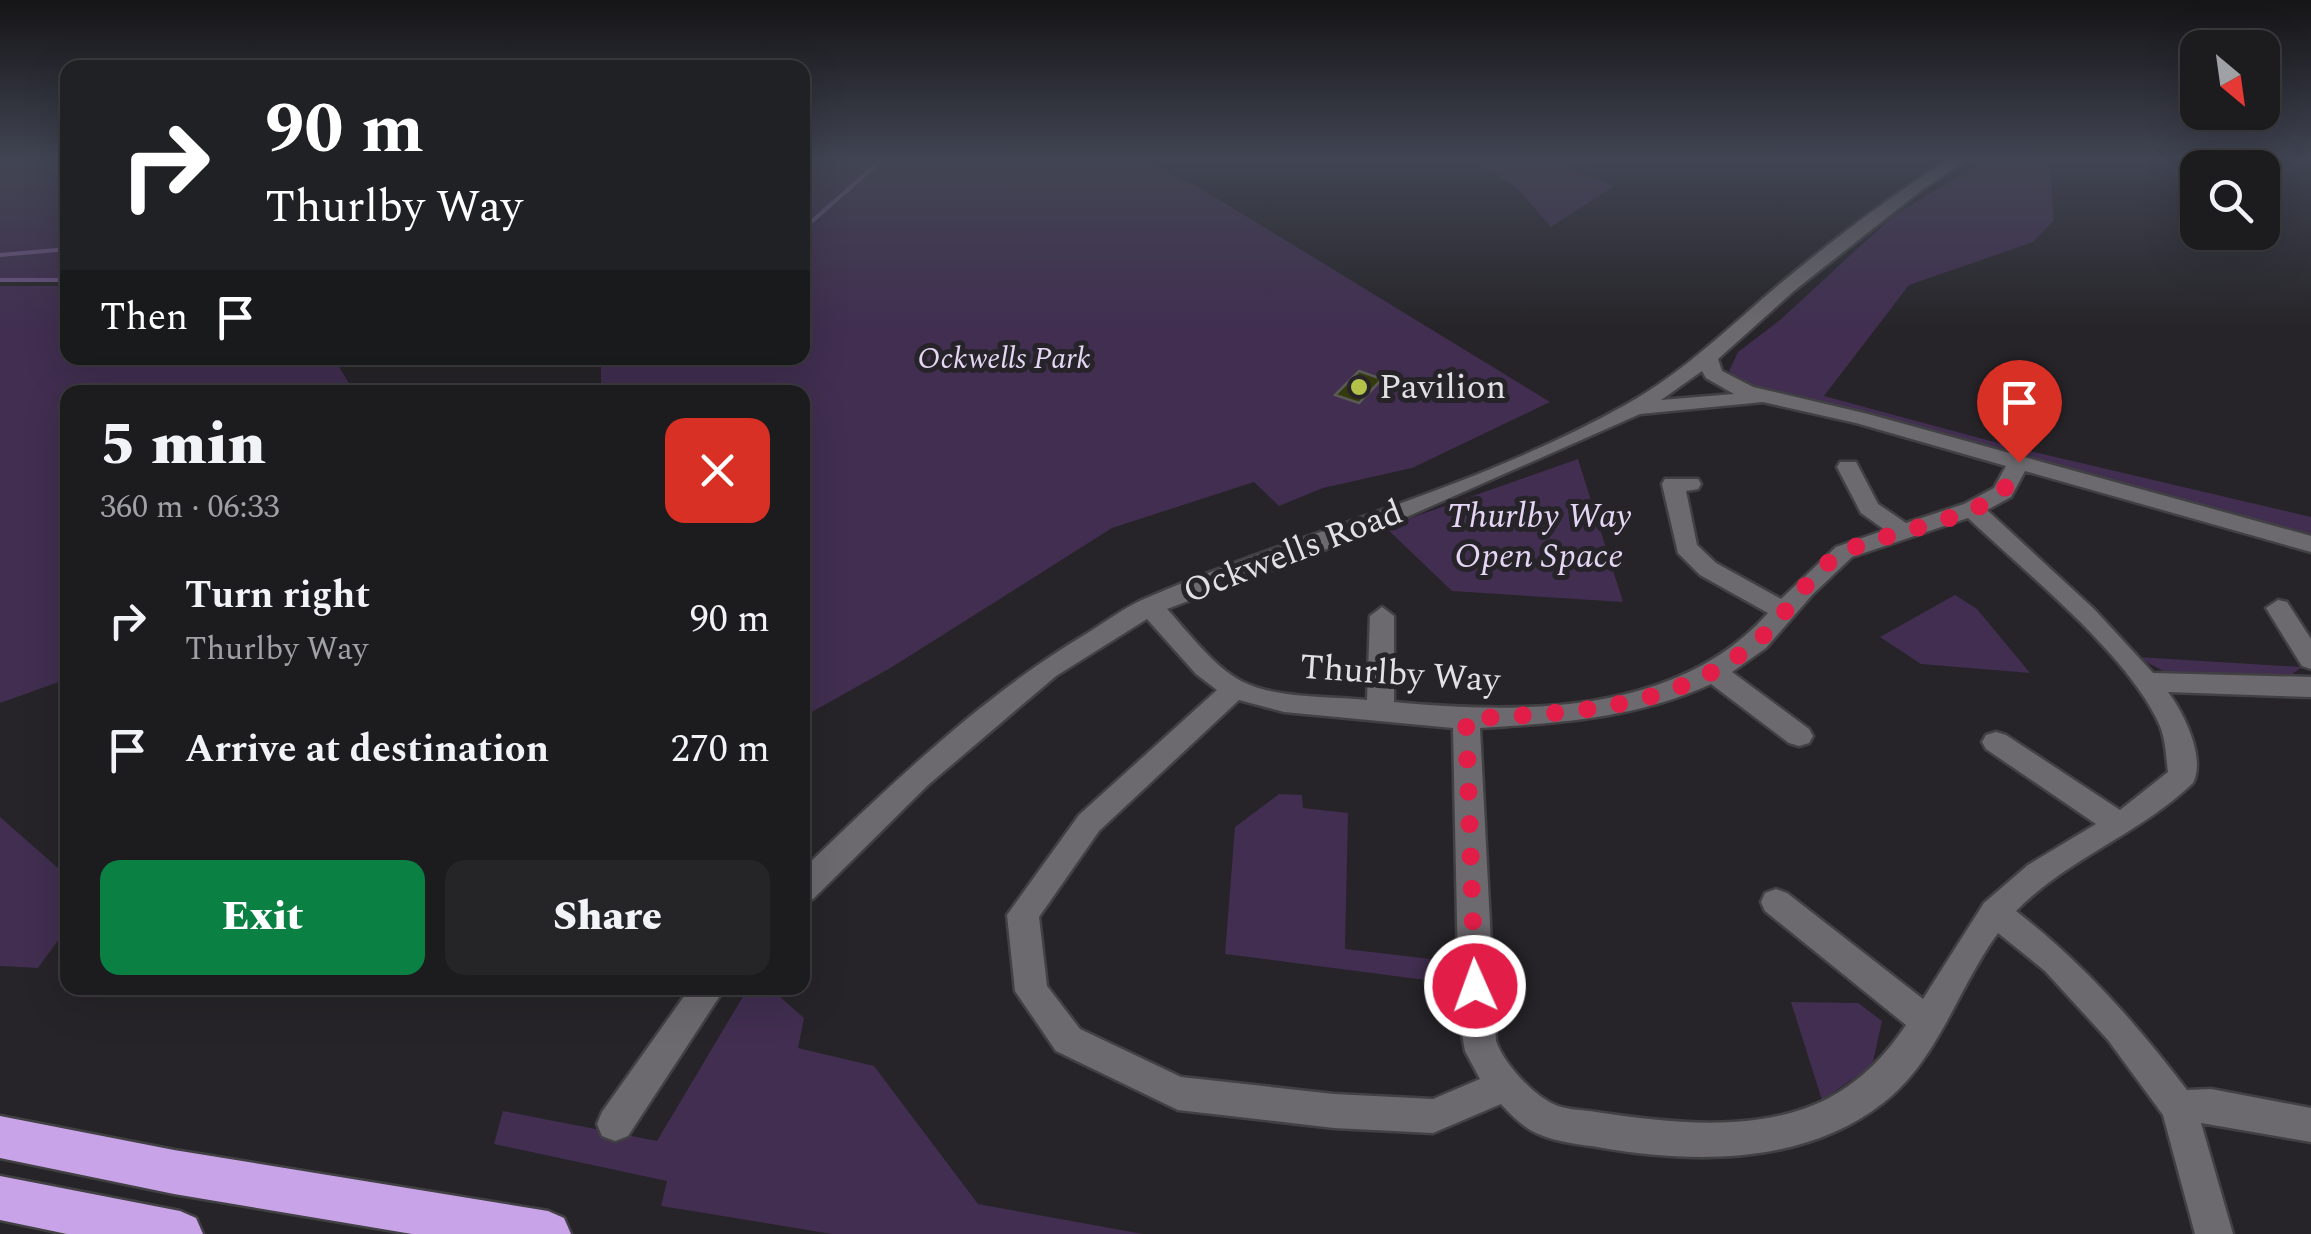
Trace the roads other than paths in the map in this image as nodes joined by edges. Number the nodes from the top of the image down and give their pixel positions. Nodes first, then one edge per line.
1 (1880, 216) edge
2 (1708, 358) junction
3 (1766, 398) junction
4 (1636, 408) junction
5 (2019, 462) junction
6 (1850, 467) dead end
7 (1690, 484) dead end
8 (1972, 509) junction
9 (1901, 531) junction
10 (2311, 544) edge
11 (1150, 606) junction
12 (2278, 608) dead end
13 (1785, 612) junction
14 (1382, 616) dead end
15 (2311, 660) edge
16 (1713, 672) junction
17 (2145, 682) junction
18 (2311, 687) edge
19 (1234, 690) junction
20 (1380, 712) junction
21 (1466, 719) junction
22 (1799, 736) dead end
23 (1996, 742) dead end
24 (2120, 824) junction
25 (810, 882) edge
26 (1776, 902) dead end
27 (1995, 912) junction
28 (704, 995) edge
29 (1926, 1021) junction
30 (1506, 1085) junction
31 (2179, 1108) junction
32 (615, 1124) dead end
33 (2311, 1124) edge
34 (0, 1137) edge
35 (0, 1198) edge
36 (180, 1234) edge
37 (548, 1234) edge
38 (2214, 1234) edge

1 - 2 street, Ockwells Road
2 - 3 street
2 - 4 street, Ockwells Road
3 - 4 street
3 - 5 street
4 - 11 street, Ockwells Road
5 - 8 street, Thurlby Way
5 - 10 street
6 - 9 street
7 - 13 street
8 - 9 street, Thurlby Way
8 - 17 street
9 - 13 street, Thurlby Way
11 - 19 street, Thurlby Way
11 - 25 street, Ockwells Road
12 - 15 street
13 - 16 street, Thurlby Way
14 - 20 street
16 - 21 street, Thurlby Way
16 - 22 street
17 - 18 street
17 - 24 street
19 - 20 street, Thurlby Way
19 - 30 street
20 - 21 street, Thurlby Way
21 - 30 street
23 - 24 street
24 - 27 street
26 - 29 street
27 - 29 street
27 - 31 street
28 - 32 street
29 - 30 street
31 - 33 street
31 - 38 street
34 - 37 highway
35 - 36 highway

